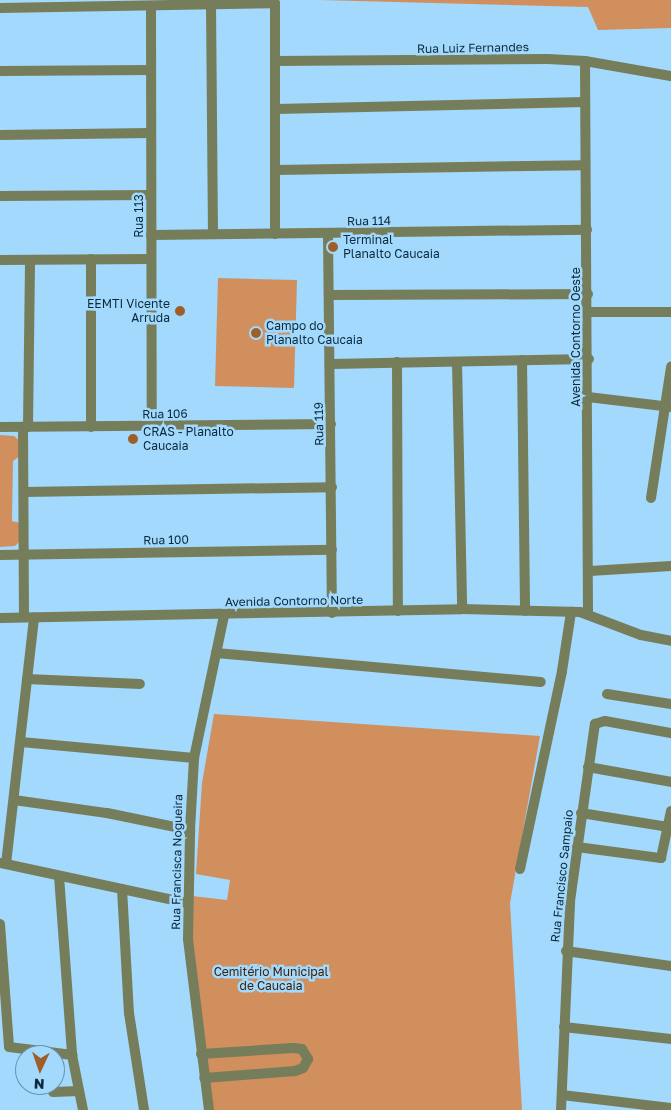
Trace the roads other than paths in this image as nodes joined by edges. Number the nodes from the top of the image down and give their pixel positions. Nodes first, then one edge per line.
1 (276, 2) edge
2 (52, 4) edge
3 (211, 5) junction
4 (151, 6) junction
5 (0, 8) edge
6 (275, 61) junction
7 (585, 61) junction
8 (150, 70) junction
9 (0, 71) edge
10 (671, 76) edge
11 (585, 102) junction
12 (276, 108) junction
13 (151, 133) junction
14 (0, 135) edge
15 (585, 165) junction
16 (276, 170) junction
17 (151, 195) junction
18 (0, 196) edge
19 (587, 230) junction
20 (213, 234) junction
21 (276, 234) junction
22 (152, 235) junction
23 (328, 235) junction
24 (91, 259) junction
25 (151, 259) junction
26 (0, 260) edge
27 (30, 260) junction
28 (588, 294) junction
29 (329, 295) junction
30 (588, 312) junction
31 (671, 312) edge
32 (589, 359) junction
33 (522, 360) junction
34 (397, 362) junction
35 (457, 362) junction
36 (332, 364) junction
37 (671, 367) edge
38 (588, 397) junction
39 (669, 406) edge
40 (331, 424) junction
41 (0, 427) edge
42 (26, 427) junction
43 (91, 427) junction
44 (152, 427) junction
45 (332, 487) junction
46 (24, 492) junction
47 (651, 498) dead end
48 (332, 550) junction
49 (0, 555) edge
50 (24, 555) junction
51 (671, 566) edge
52 (590, 571) junction
53 (462, 609) junction
54 (398, 611) junction
55 (525, 611) junction
56 (571, 612) junction
57 (588, 612) junction
58 (332, 613) junction
59 (224, 616) junction
60 (0, 618) edge
61 (29, 618) junction
62 (671, 642) edge
63 (216, 652) junction
64 (27, 679) junction
65 (541, 682) dead end
66 (140, 684) dead end
67 (607, 694) dead end
68 (671, 704) edge
69 (671, 733) edge
70 (21, 742) junction
71 (194, 758) junction
72 (588, 767) junction
73 (671, 782) edge
74 (14, 800) junction
75 (671, 811) edge
76 (582, 813) junction
77 (668, 827) junction
78 (190, 830) junction
79 (577, 847) junction
80 (3, 863) edge
81 (520, 869) dead end
82 (59, 876) junction
83 (122, 890) junction
84 (188, 903) junction
85 (0, 924) edge
86 (566, 951) junction
87 (671, 966) edge
88 (564, 1027) junction
89 (671, 1039) edge
90 (4, 1046) edge
91 (201, 1054) junction
92 (72, 1055) junction
93 (204, 1078) junction
94 (65, 1092) edge
95 (79, 1092) junction
96 (562, 1095) junction
97 (671, 1108) edge
98 (83, 1110) edge
99 (144, 1110) edge
100 (209, 1110) edge
101 (561, 1110) edge

1 - 3 street
1 - 6 street
2 - 4 street
2 - 5 street
3 - 4 street
3 - 20 street
4 - 8 street, Rua 113
6 - 7 street, Rua Luiz Fernandes
6 - 12 street
7 - 10 street, Rua Luiz Fernandes
7 - 11 street, Avenida Contorno Oeste
8 - 9 street
8 - 13 street, Rua 113
11 - 12 street
11 - 15 street, Avenida Contorno Oeste
12 - 16 street
13 - 14 street
13 - 17 street, Rua 113
15 - 16 street
15 - 19 street, Avenida Contorno Oeste
16 - 21 street
17 - 18 street
17 - 22 street, Rua 113
19 - 23 street, Rua 114
19 - 28 street, Avenida Contorno Oeste
20 - 21 street, Rua 114
20 - 22 street, Rua 114
21 - 23 street, Rua 114
22 - 25 street, Rua 113
23 - 29 street, Rua 119
24 - 25 street
24 - 27 street
24 - 43 street
25 - 44 street, Rua 113
26 - 27 street
27 - 42 street
28 - 29 street
28 - 30 street, Avenida Contorno Oeste
29 - 36 street, Rua 119
30 - 31 street
30 - 32 street, Avenida Contorno Oeste
32 - 33 street
32 - 38 street, Avenida Contorno Oeste
33 - 35 street
33 - 55 street
34 - 35 street
34 - 36 street
34 - 54 street
35 - 53 street
36 - 40 street, Rua 119
37 - 39 street
38 - 39 street
38 - 52 street, Avenida Contorno Oeste
39 - 47 street
40 - 44 street, Rua 106
40 - 45 street, Rua 119
41 - 42 street, Rua 106
42 - 43 street, Rua 106
42 - 46 street
43 - 44 street, Rua 106
45 - 46 street
45 - 48 street, Rua 119
46 - 50 street
48 - 50 street, Rua 100
48 - 58 street, Rua 119
49 - 50 street, Rua 100
50 - 61 street
51 - 52 street
52 - 57 street, Avenida Contorno Oeste
53 - 54 street, Avenida Contorno Norte
53 - 55 street, Avenida Contorno Norte
54 - 58 street, Avenida Contorno Norte
55 - 56 street, Avenida Contorno Norte
56 - 57 street, Avenida Contorno Norte
56 - 81 street
57 - 62 street
58 - 59 street, Avenida Contorno Norte
59 - 61 street, Avenida Contorno Norte
59 - 63 street, Rua Francisca Nogueira
60 - 61 street, Avenida Contorno Norte
61 - 64 street
63 - 65 street
63 - 71 street, Rua Francisca Nogueira
64 - 66 street
64 - 70 street
67 - 68 street
69 - 72 street, Rua Francisco Sampaio
70 - 71 street
70 - 74 street
71 - 78 street, Rua Francisca Nogueira
72 - 73 street
72 - 76 street, Rua Francisco Sampaio
74 - 78 street
74 - 80 street
75 - 77 street
76 - 77 street
76 - 79 street, Rua Francisco Sampaio
77 - 79 street
78 - 84 street, Rua Francisca Nogueira
79 - 86 street, Rua Francisco Sampaio
80 - 82 street
82 - 83 street
82 - 92 street
83 - 84 street
83 - 99 street
84 - 91 street, Rua Francisca Nogueira
85 - 90 street
86 - 87 street
86 - 88 street, Rua Francisco Sampaio
88 - 89 street
88 - 96 street, Rua Francisco Sampaio
90 - 92 street
91 - 93 street, Rua Francisca Nogueira
91 - 93 street
92 - 95 street
93 - 100 street, Rua Francisca Nogueira
94 - 95 street
95 - 98 street
96 - 97 street
96 - 101 street, Rua Francisco Sampaio

